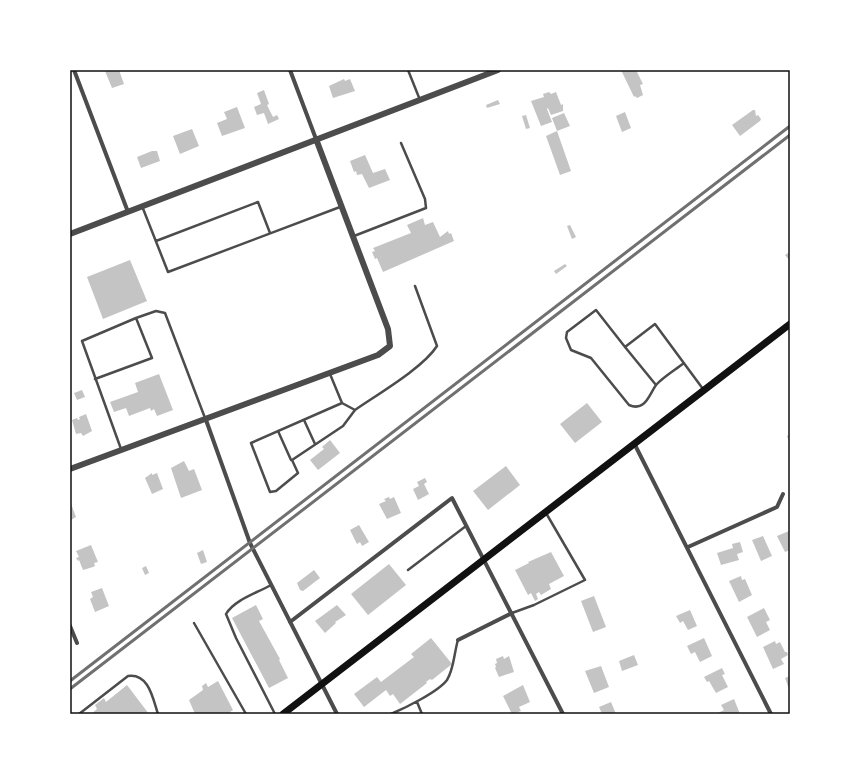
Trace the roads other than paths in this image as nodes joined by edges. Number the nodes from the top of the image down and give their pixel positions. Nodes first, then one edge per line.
1 (74, 70) edge
2 (290, 70) edge
3 (408, 70) edge
4 (498, 70) edge
5 (420, 100) junction
6 (316, 139) junction
7 (401, 143) dead end
8 (142, 206) junction
9 (342, 206) junction
10 (128, 212) junction
11 (270, 233) junction
12 (70, 234) edge
13 (354, 236) junction
14 (156, 241) junction
15 (416, 286) dead end
16 (136, 318) junction
17 (790, 324) edge
18 (625, 346) junction
19 (684, 363) junction
20 (330, 373) junction
21 (95, 378) junction
22 (656, 385) junction
23 (704, 390) junction
24 (342, 403) junction
25 (355, 410) junction
26 (206, 420) junction
27 (304, 420) junction
28 (278, 431) junction
29 (315, 444) junction
30 (635, 445) junction
31 (121, 451) junction
32 (292, 460) junction
33 (70, 469) edge
34 (784, 494) dead end
35 (546, 512) junction
36 (467, 526) junction
37 (688, 547) junction
38 (484, 559) junction
39 (408, 570) dead end
40 (271, 585) junction
41 (512, 613) junction
42 (290, 622) junction
43 (194, 624) dead end
44 (70, 626) edge
45 (458, 640) joint
46 (77, 643) dead end
47 (321, 684) junction
48 (417, 702) junction
49 (79, 714) edge
50 (158, 714) edge
51 (246, 714) edge
52 (275, 714) edge
53 (283, 714) edge
54 (337, 714) edge
55 (391, 714) edge
56 (422, 714) edge
57 (563, 714) edge
58 (771, 714) edge

1 - 10 street
2 - 6 street
3 - 5 lane
4 - 5 street
5 - 6 street
6 - 8 street
6 - 9 street
7 - 13 lane
8 - 10 street
8 - 14 lane
9 - 11 lane
9 - 13 street
10 - 12 street
11 - 14 lane
11 - 14 lane
13 - 20 street
15 - 25 lane
16 - 21 lane
16 - 21 lane
16 - 26 lane
17 - 23 main road
18 - 19 lane
18 - 22 lane
18 - 22 lane
19 - 22 lane
19 - 23 lane
20 - 24 lane
20 - 26 street
21 - 31 lane
23 - 30 main road
24 - 25 lane
24 - 27 lane
25 - 29 lane
26 - 31 street
26 - 40 street
27 - 28 lane
27 - 29 lane
28 - 32 lane
28 - 32 lane
29 - 32 lane
30 - 35 main road
30 - 37 street
31 - 33 street
34 - 37 street
35 - 38 main road
35 - 41 lane
36 - 38 street
36 - 39 lane
36 - 42 street
37 - 58 street
38 - 41 street
38 - 47 main road
40 - 42 street
40 - 52 lane
41 - 45 street
41 - 57 street
42 - 47 street
43 - 51 lane
44 - 46 street
45 - 48 lane
47 - 53 main road
47 - 54 street
48 - 55 lane
48 - 56 lane
49 - 50 lane

